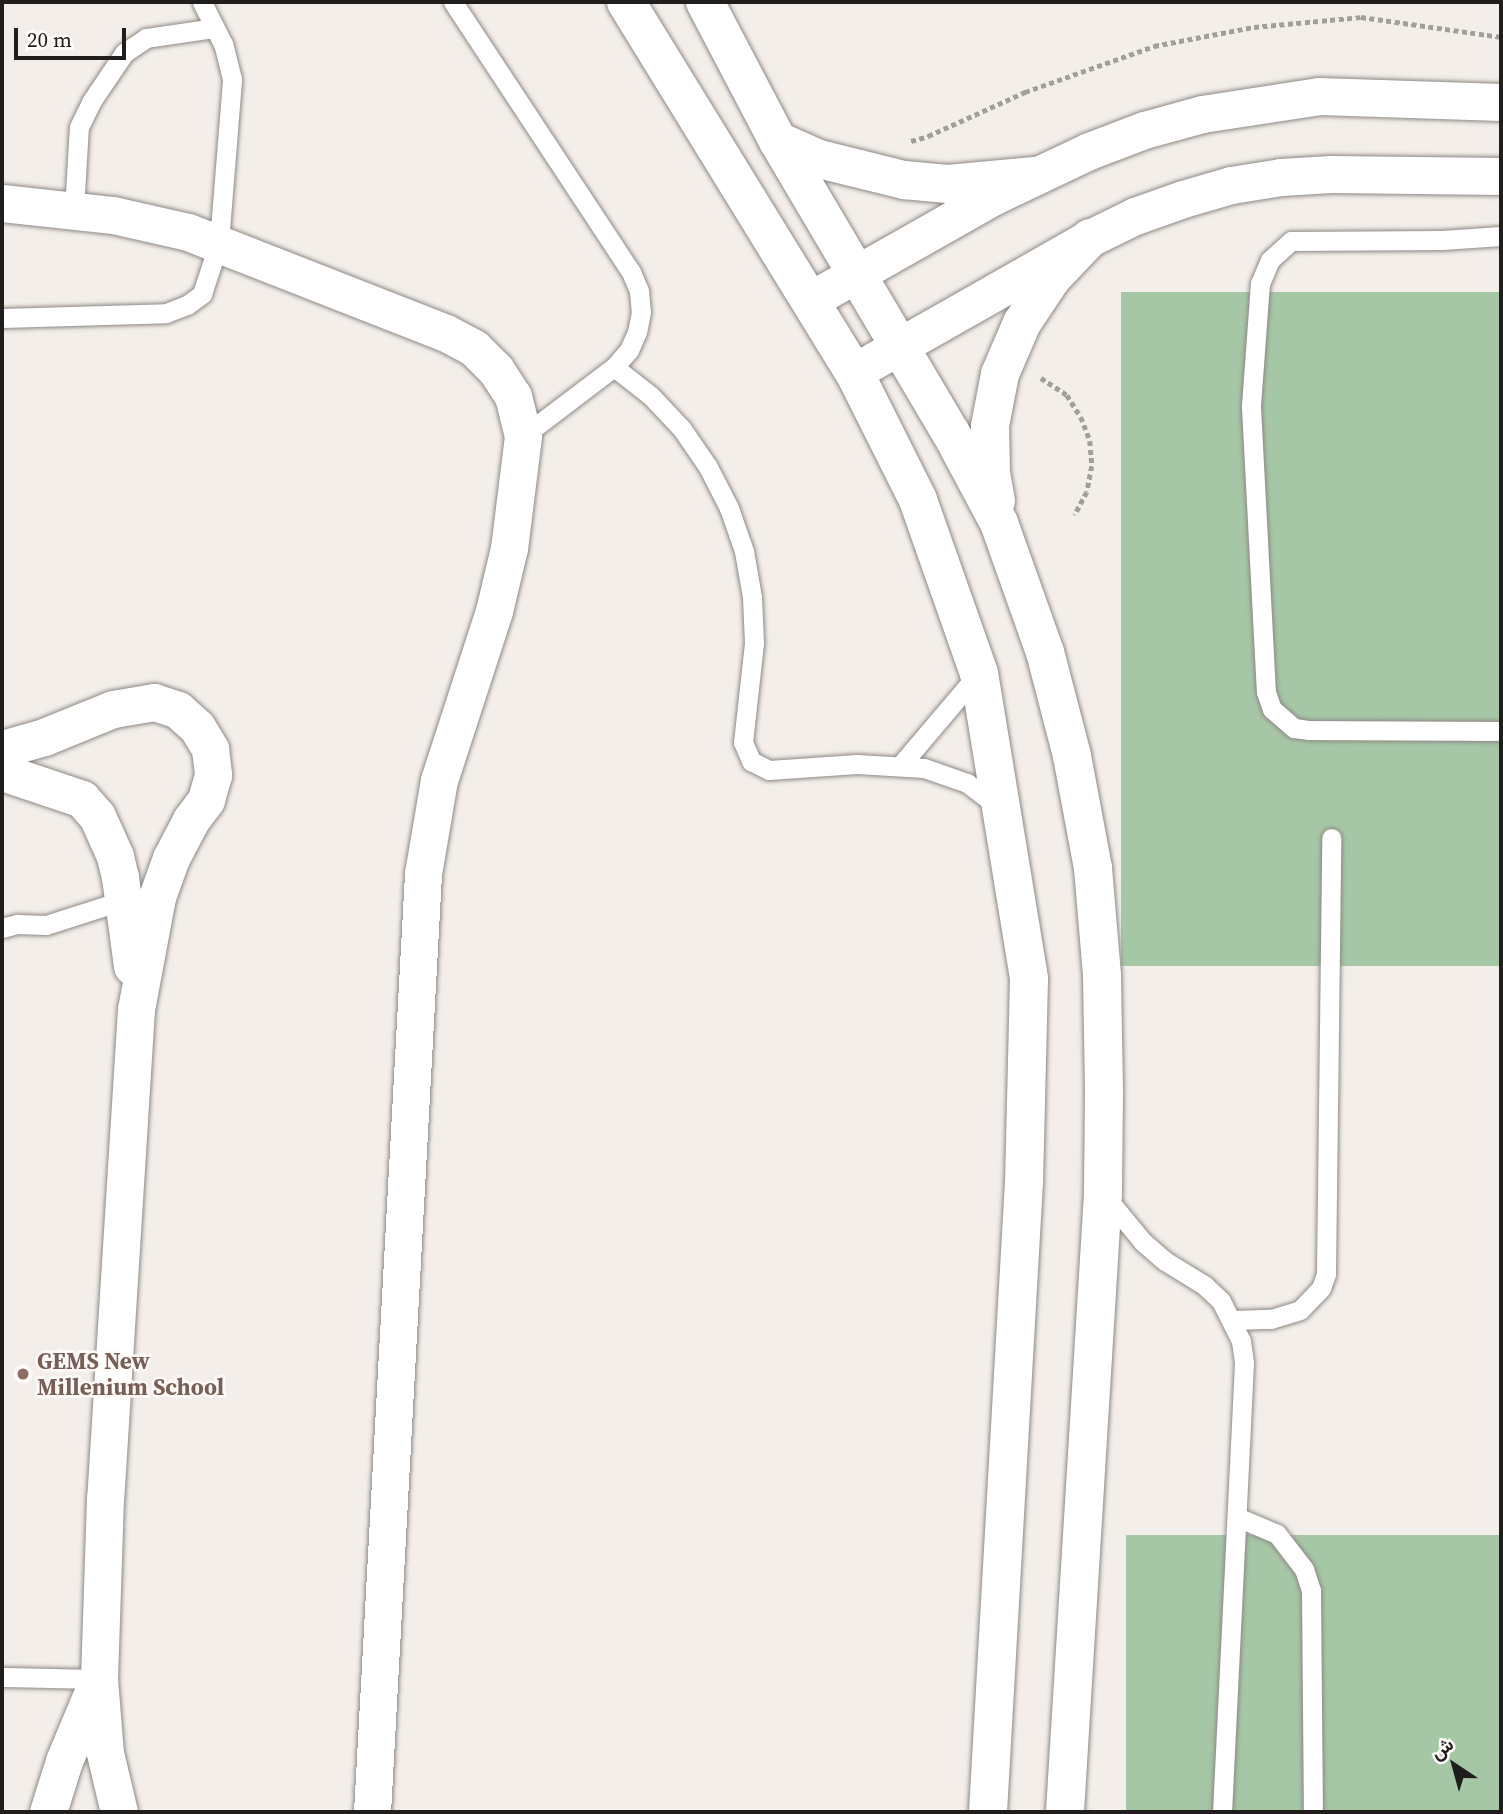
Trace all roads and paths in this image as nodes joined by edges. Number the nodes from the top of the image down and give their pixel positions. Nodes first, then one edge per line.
1 (202, 2) edge
2 (453, 2) edge
3 (626, 2) edge
4 (705, 2) edge
5 (214, 28) junction
6 (1501, 37) edge
7 (1501, 102) edge
8 (778, 141) junction
9 (870, 173) junction
10 (1035, 176) junction
11 (1501, 176) edge
12 (2, 203) edge
13 (75, 209) junction
14 (1501, 236) edge
15 (1090, 238) junction
16 (219, 242) junction
17 (856, 273) junction
18 (812, 299) junction
19 (2, 318) edge
20 (899, 348) junction
21 (1005, 362) junction
22 (614, 367) junction
23 (854, 372) junction
24 (523, 436) junction
25 (1075, 515) dead end
26 (999, 523) junction
27 (979, 673) junction
28 (1501, 731) edge
29 (2, 749) edge
30 (900, 766) junction
31 (2, 772) edge
32 (1000, 808) junction
33 (1331, 838) dead end
34 (124, 900) junction
35 (2, 928) edge
36 (136, 1009) junction
37 (1103, 1194) junction
38 (1233, 1320) junction
39 (1237, 1517) junction
40 (2, 1677) edge
41 (99, 1679) junction
42 (48, 1812) edge
43 (119, 1812) edge
44 (372, 1812) edge
45 (988, 1812) edge
46 (1065, 1812) edge
47 (1222, 1812) edge
48 (1313, 1812) edge

1 - 5 lane
2 - 22 lane
3 - 18 street
4 - 8 street
5 - 13 lane
5 - 16 lane
6 - 9 path
7 - 10 street
8 - 9 street
8 - 17 street
9 - 10 street
10 - 17 street
11 - 15 street
12 - 13 street
13 - 16 street
14 - 28 lane
15 - 20 street
15 - 21 street
16 - 19 lane
16 - 24 street
17 - 18 street
17 - 20 street
18 - 23 street
20 - 23 street
20 - 26 street
21 - 25 path
21 - 26 street
22 - 24 lane
22 - 30 lane
23 - 27 street
24 - 44 street
26 - 37 street
27 - 30 lane
27 - 32 street
29 - 36 street
30 - 32 lane
31 - 34 street
32 - 45 street
33 - 38 lane
34 - 35 lane
34 - 36 street
36 - 41 street
37 - 38 lane
37 - 46 street
38 - 39 lane
39 - 47 lane
39 - 48 lane
40 - 41 lane
41 - 42 street
41 - 43 street

